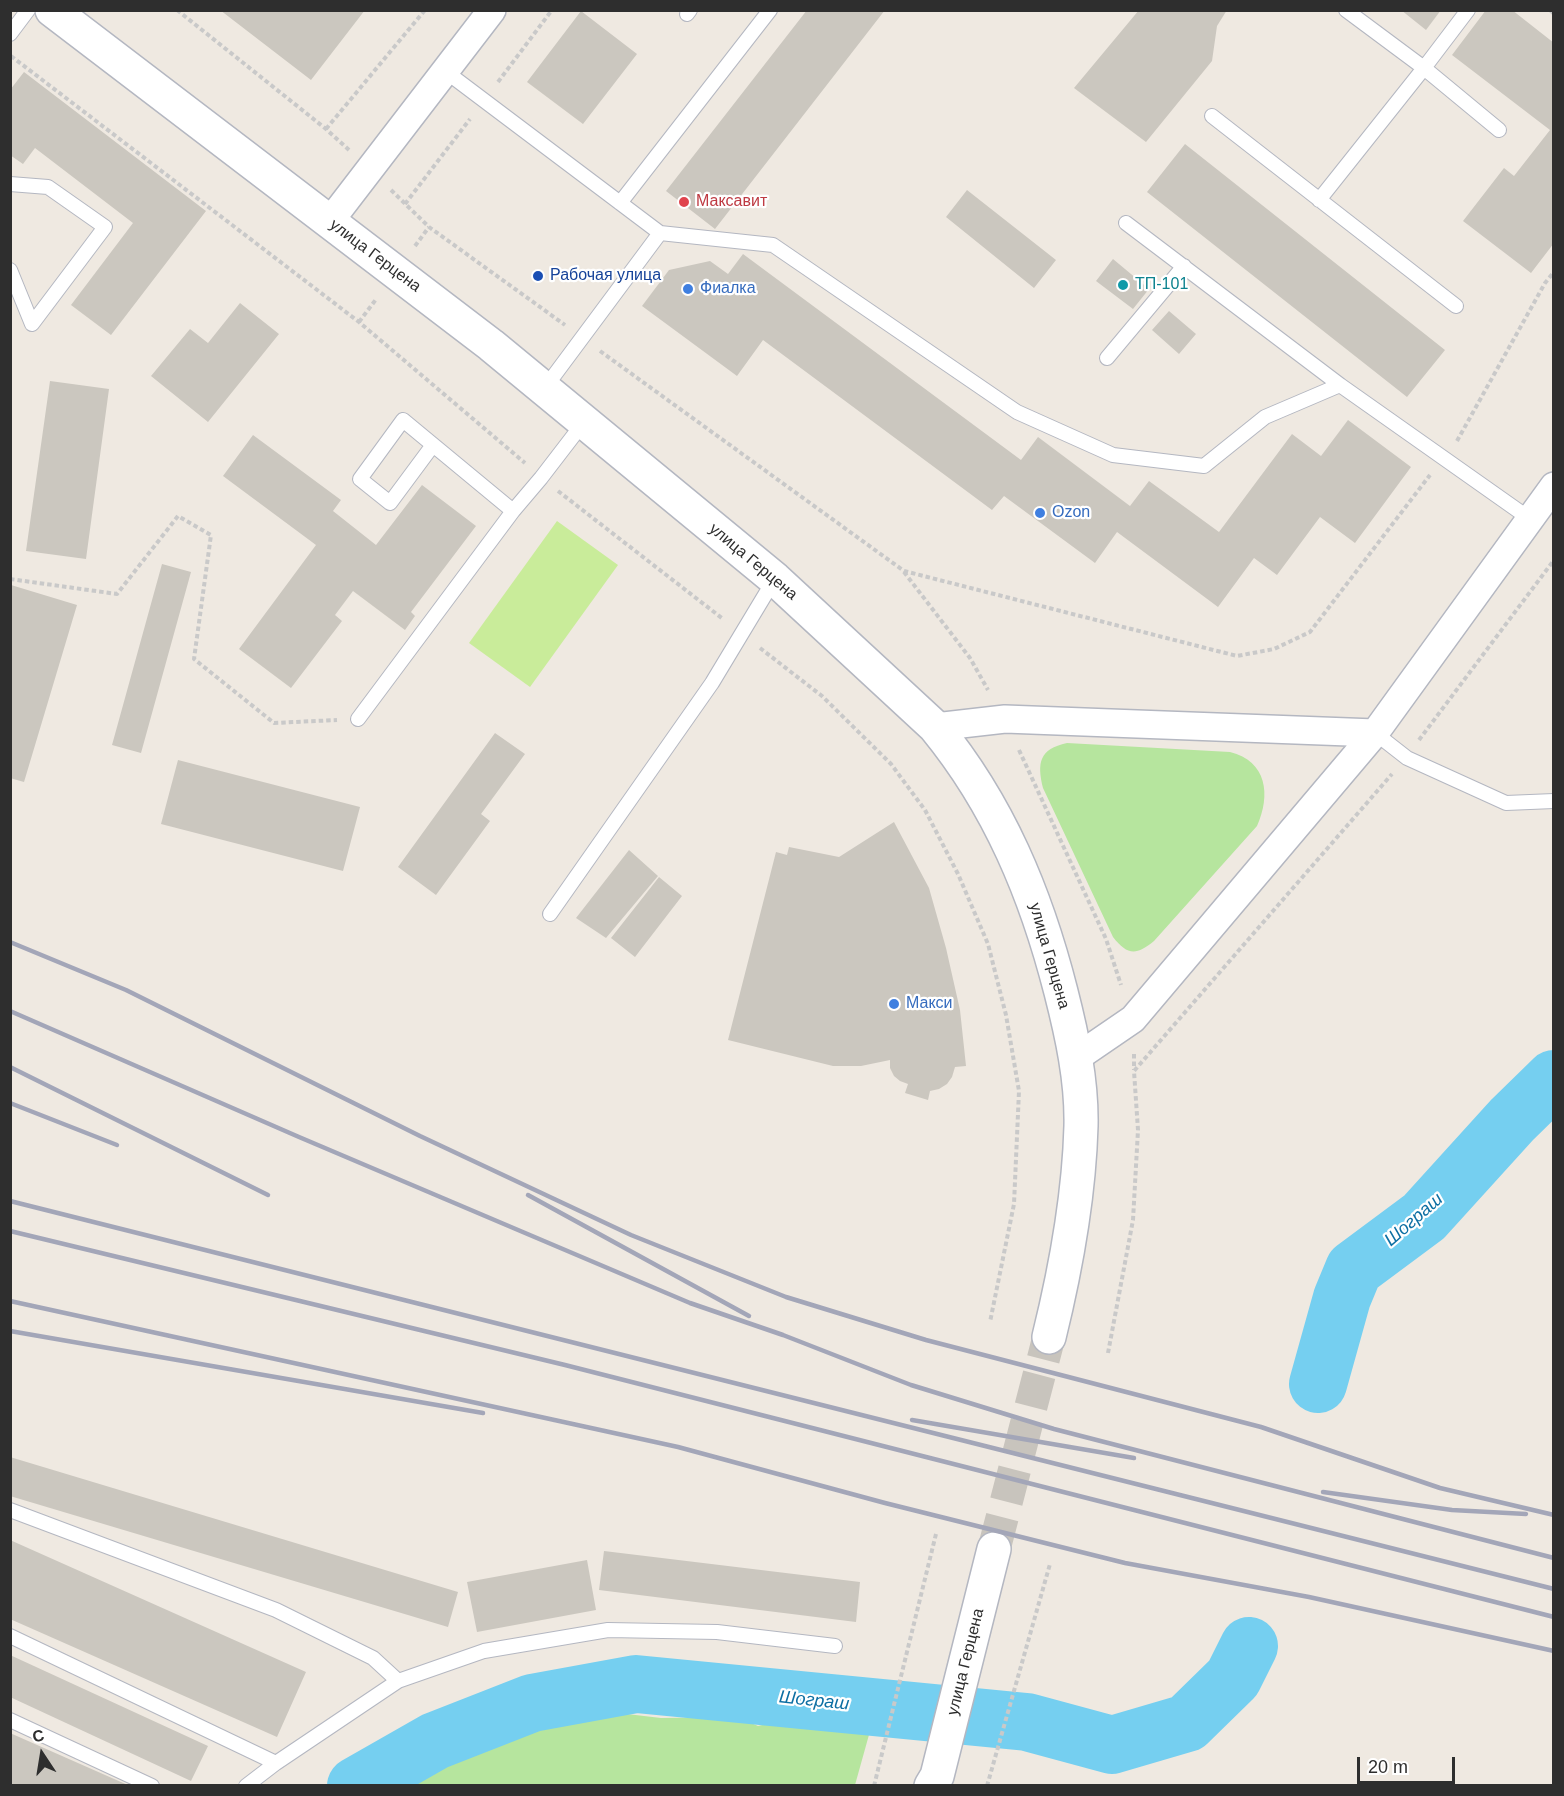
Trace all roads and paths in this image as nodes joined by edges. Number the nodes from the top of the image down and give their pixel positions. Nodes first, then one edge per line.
1 (28, 10) edge
2 (52, 10) edge
3 (177, 10) edge
4 (425, 10) edge
5 (492, 10) edge
6 (770, 10) edge
7 (1346, 10) edge
8 (1468, 10) edge
9 (1550, 10) edge
10 (1554, 14) edge
11 (10, 34) edge
12 (10, 56) edge
13 (1424, 68) junction
14 (445, 71) junction
15 (1212, 117) dead end
16 (326, 129) junction
17 (1499, 130) dead end
18 (369, 168) junction
19 (10, 184) edge
20 (1319, 200) junction
21 (620, 203) junction
22 (330, 222) junction
23 (1126, 223) dead end
24 (660, 233) junction
25 (1184, 266) junction
26 (10, 270) edge
27 (1554, 272) edge
28 (1456, 306) dead end
29 (581, 337) junction
30 (1107, 358) dead end
31 (1340, 385) junction
32 (544, 389) junction
33 (584, 422) junction
34 (433, 445) junction
35 (1443, 458) junction
36 (542, 478) junction
37 (1554, 486) edge
38 (513, 511) junction
39 (1530, 519) junction
40 (1554, 560) edge
41 (904, 571) junction
42 (10, 579) edge
43 (775, 579) junction
44 (743, 635) junction
45 (1005, 718) junction
46 (358, 719) joint
47 (935, 727) junction
48 (1375, 733) junction
49 (1407, 758) junction
50 (1554, 801) edge
51 (550, 914) dead end
52 (1133, 1019) junction
53 (1076, 1058) junction
54 (1134, 1071) junction
55 (990, 1322) dead end
56 (1049, 1337) tunnel mouth
57 (1108, 1353) dead end
58 (10, 1510) edge
59 (936, 1534) dead end
60 (994, 1549) tunnel mouth
61 (1050, 1563) dead end
62 (10, 1636) edge
63 (835, 1646) dead end
64 (398, 1681) junction
65 (10, 1720) edge
66 (276, 1763) junction
67 (937, 1775) edge
68 (152, 1785) edge
69 (246, 1785) edge
70 (874, 1785) edge
71 (987, 1785) edge

1 - 11 lane
2 - 22 main road, улица Герцена
3 - 16 path
4 - 16 path
5 - 14 street
6 - 21 lane
7 - 13 lane
8 - 13 lane
9 - 10 path
12 - 36 path
13 - 17 lane
13 - 20 lane
14 - 18 street
14 - 21 lane
15 - 20 lane
16 - 18 path
18 - 22 street
18 - 29 path
19 - 26 lane
20 - 28 lane
21 - 24 lane
22 - 32 main road, улица Герцена
23 - 25 lane
24 - 29 lane
24 - 31 lane
25 - 30 lane
25 - 31 lane
27 - 35 path
29 - 32 lane
29 - 41 path
31 - 35 lane
32 - 33 main road, улица Герцена
33 - 36 lane
33 - 43 main road, улица Герцена
34 - 34 lane
34 - 38 lane
35 - 39 lane
35 - 41 path
36 - 38 lane
36 - 44 path
37 - 39 street
38 - 46 lane
39 - 48 street
40 - 49 path
41 - 45 path
42 - 46 path
43 - 44 lane
43 - 47 main road, улица Герцена
44 - 51 lane
44 - 55 path
45 - 47 street
45 - 48 street
45 - 52 path
47 - 53 main road, улица Герцена
48 - 49 lane
48 - 52 street
49 - 50 lane
49 - 54 path
52 - 53 street
52 - 54 path
53 - 56 main road, улица Герцена
54 - 57 path
58 - 64 lane
59 - 70 path
60 - 67 main road, улица Герцена
61 - 71 path
62 - 66 lane
63 - 64 lane
64 - 66 lane
65 - 68 lane
66 - 69 lane

